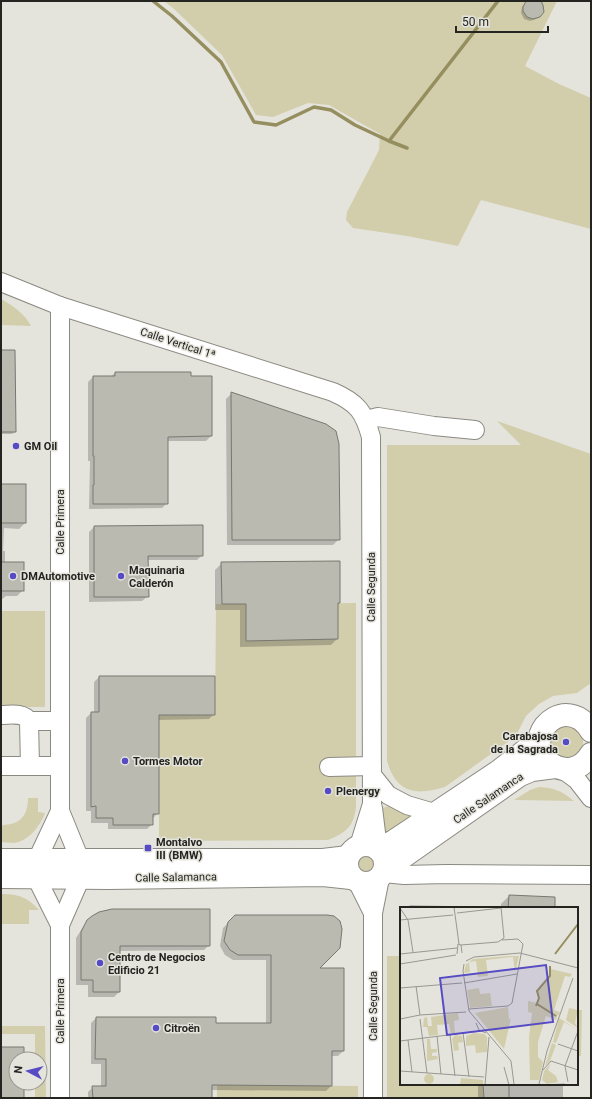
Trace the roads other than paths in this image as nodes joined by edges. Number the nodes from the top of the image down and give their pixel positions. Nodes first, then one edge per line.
1 (1, 282) edge
2 (60, 306) junction
3 (355, 404) joint
4 (366, 420) junction
5 (475, 430) dead end
6 (582, 711) edge
7 (1, 715) edge
8 (29, 721) junction
9 (60, 721) junction
10 (591, 731) edge
11 (539, 740) junction
12 (591, 754) edge
13 (1, 766) edge
14 (30, 766) junction
15 (60, 766) junction
16 (329, 767) dead end
17 (558, 768) junction
18 (372, 771) junction
19 (591, 798) edge
20 (60, 811) junction
21 (434, 813) junction
22 (1, 860) edge
23 (372, 861) junction
24 (37, 868) junction
25 (81, 869) junction
26 (591, 875) edge
27 (1, 877) edge
28 (355, 880) junction
29 (373, 913) junction
30 (60, 924) junction
31 (60, 1098) edge
32 (373, 1098) edge

1 - 2 street, Calle Vertical 1ª
2 - 3 street, Calle Vertical 1ª
2 - 9 street, Calle Primera
3 - 4 street, Calle Segunda
4 - 5 street
4 - 18 street, Calle Segunda
6 - 10 main road
6 - 11 main road
7 - 8 street
8 - 9 street
8 - 14 street
9 - 15 street, Calle Primera
11 - 17 main road
11 - 21 main road, Calle Salamanca
12 - 17 main road, Calle Salamanca
13 - 14 street
14 - 15 street
15 - 20 street, Calle Primera
16 - 18 street
17 - 19 street
17 - 23 main road, Calle Salamanca
18 - 21 street
18 - 23 street, Calle Segunda
20 - 24 street, Calle Primera
20 - 25 street, Calle Primera
21 - 23 main road, Calle Salamanca
22 - 24 main road, Calle Salamanca
23 - 25 main road, Calle Salamanca
23 - 26 street
23 - 28 main road, Calle Salamanca
23 - 28 main road
23 - 29 street, Calle Segunda
24 - 25 main road, Calle Salamanca
24 - 27 main road, Calle Salamanca
24 - 30 street, Calle Primera
25 - 28 main road, Calle Salamanca
25 - 30 street, Calle Primera
28 - 29 street, Calle Segunda
29 - 32 street, Calle Segunda
30 - 31 street, Calle Primera

